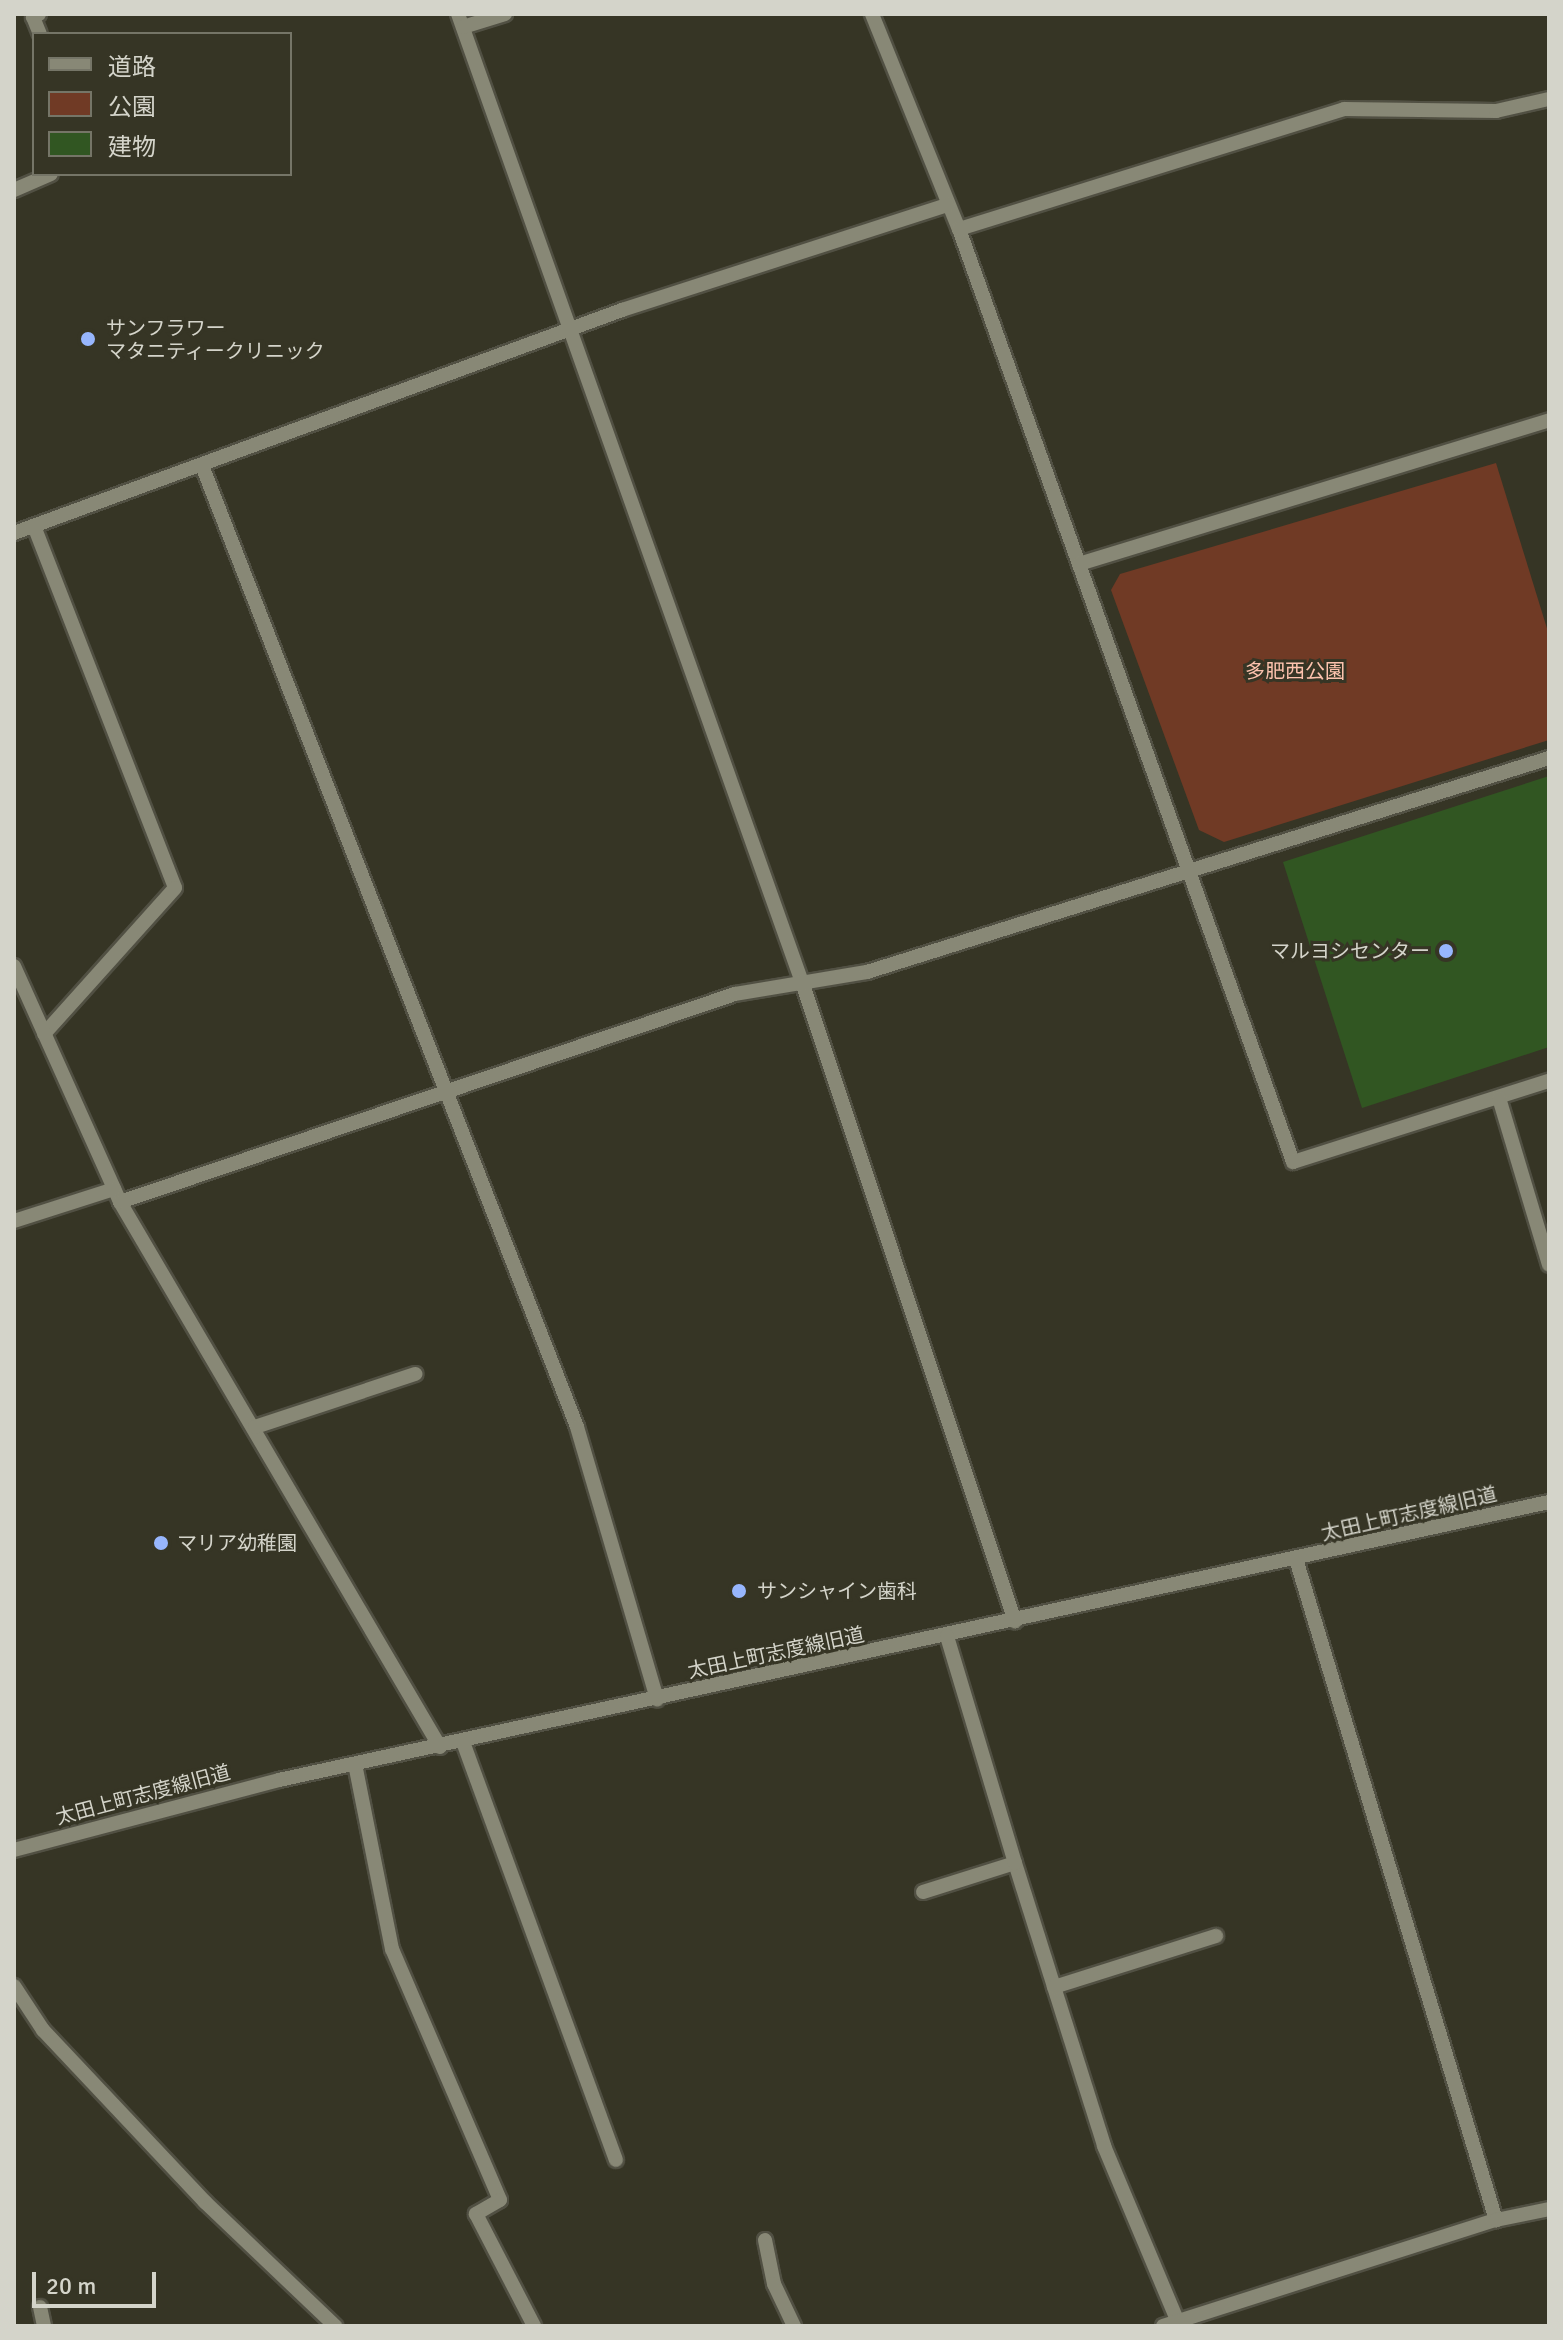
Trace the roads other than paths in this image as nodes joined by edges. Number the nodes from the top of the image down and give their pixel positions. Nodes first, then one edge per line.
1 (39, 14) edge
2 (505, 14) edge
3 (872, 14) edge
4 (460, 20) edge
5 (39, 32) edge
6 (1549, 99) edge
7 (46, 176) edge
8 (14, 190) edge
9 (948, 205) junction
10 (959, 229) junction
11 (569, 329) junction
12 (1549, 420) edge
13 (203, 468) junction
14 (34, 526) junction
15 (14, 533) edge
16 (1079, 564) junction
17 (1549, 758) edge
18 (1190, 872) junction
19 (14, 966) edge
20 (802, 982) junction
21 (44, 1034) junction
22 (1549, 1081) edge
23 (449, 1092) junction
24 (1499, 1098) junction
25 (117, 1196) junction
26 (14, 1221) edge
27 (1549, 1265) edge
28 (415, 1374) dead end
29 (255, 1427) junction
30 (1549, 1502) edge
31 (1296, 1559) junction
32 (1015, 1621) junction
33 (947, 1636) junction
34 (657, 1699) junction
35 (463, 1742) junction
36 (440, 1747) junction
37 (355, 1764) junction
38 (14, 1850) edge
39 (1015, 1863) junction
40 (923, 1892) dead end
41 (1216, 1936) dead end
42 (14, 1986) edge
43 (1054, 1987) junction
44 (616, 2160) dead end
45 (1549, 2209) edge
46 (1496, 2220) junction
47 (765, 2240) dead end
48 (40, 2307) dead end
49 (1170, 2323) edge
50 (44, 2326) edge
51 (335, 2326) edge
52 (534, 2326) edge
53 (794, 2326) edge

1 - 5 street
2 - 4 street
3 - 9 street
4 - 11 street
6 - 10 street
7 - 8 street
9 - 10 street
9 - 11 street
10 - 16 street
11 - 13 street
11 - 20 street
12 - 16 street
13 - 14 street
13 - 23 street
14 - 15 street
14 - 21 street
16 - 18 street
17 - 18 street
18 - 20 street
18 - 24 street
19 - 21 street
20 - 23 street
20 - 32 street
21 - 25 street
22 - 24 street
23 - 25 street
23 - 34 street
24 - 27 street
25 - 26 street
25 - 29 street
28 - 29 street
29 - 36 street
30 - 31 street, 太田上町志度線旧道
31 - 32 street, 太田上町志度線旧道
31 - 46 street
32 - 33 street, 太田上町志度線旧道
33 - 34 street, 太田上町志度線旧道
33 - 39 street
34 - 35 street, 太田上町志度線旧道
35 - 36 street, 太田上町志度線旧道
35 - 44 street
36 - 37 street, 太田上町志度線旧道
37 - 38 street, 太田上町志度線旧道
37 - 52 street
39 - 40 street
39 - 43 street
41 - 43 street
42 - 51 street
43 - 49 street
45 - 46 street
46 - 49 street
47 - 53 street
48 - 50 street

